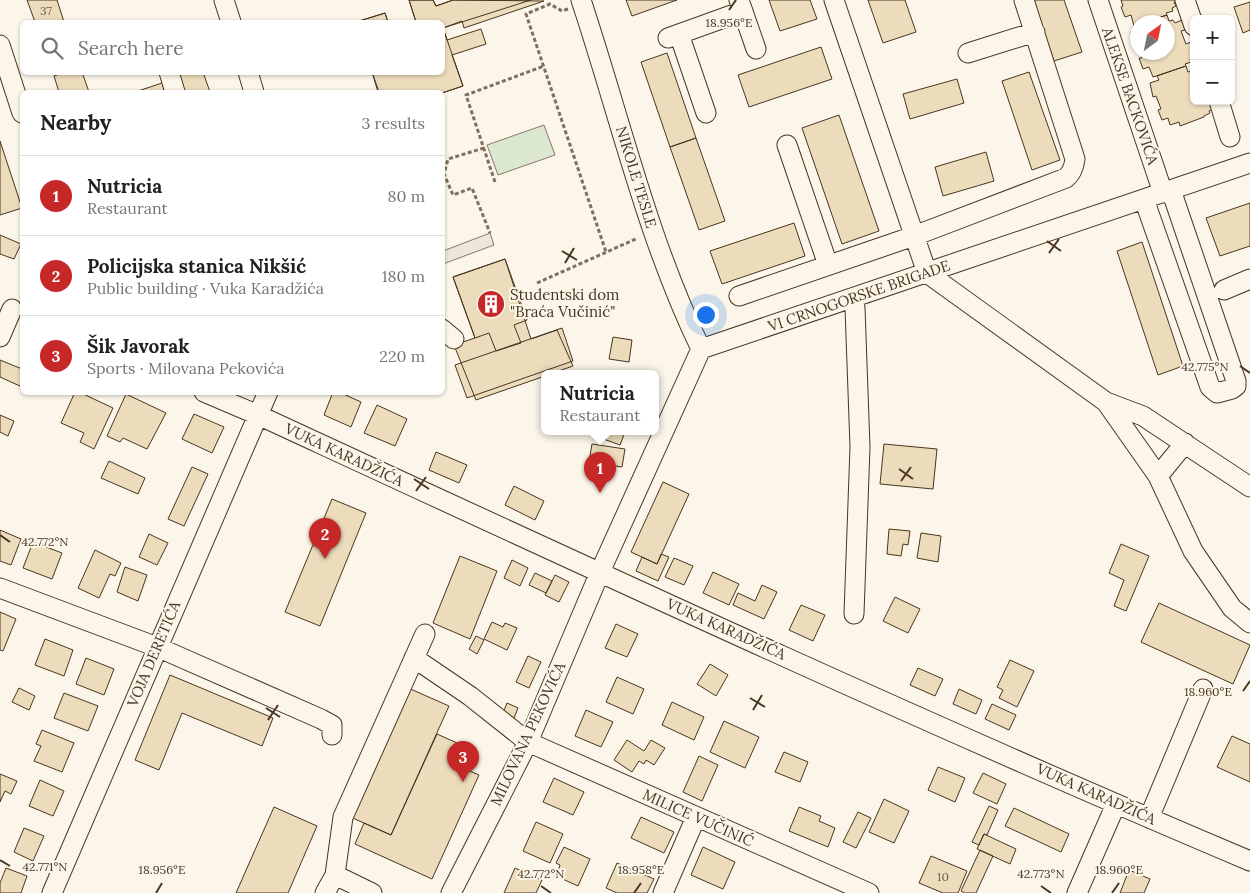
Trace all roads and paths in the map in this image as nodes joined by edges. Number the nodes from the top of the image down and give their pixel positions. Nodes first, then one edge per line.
1 (834, 0) edge
2 (1024, 0) edge
3 (1098, 0) edge
4 (1185, 0) edge
5 (582, 2) edge
6 (741, 6) edge
7 (1190, 15) edge
8 (1034, 32) junction
9 (0, 45) edge
10 (756, 49) dead end
11 (968, 53) dead end
12 (544, 66) junction
13 (170, 75) edge
14 (249, 75) edge
15 (174, 90) edge
16 (253, 90) edge
17 (1219, 105) edge
18 (20, 107) edge
19 (706, 113) dead end
20 (1230, 137) dead end
21 (788, 145) dead end
22 (484, 148) junction
23 (1250, 163) edge
24 (445, 170) edge
25 (445, 176) edge
26 (495, 182) dead end
27 (1167, 191) junction
28 (1144, 199) junction
29 (652, 232) junction
30 (490, 233) dead end
31 (914, 236) junction
32 (606, 252) junction
33 (828, 265) junction
34 (926, 273) junction
35 (1250, 279) edge
36 (537, 283) dead end
37 (1224, 290) dead end
38 (739, 296) dead end
39 (853, 298) junction
40 (11, 309) edge
41 (0, 337) edge
42 (701, 349) junction
43 (211, 395) edge
44 (267, 395) edge
45 (1106, 402) junction
46 (258, 416) junction
47 (1184, 444) junction
48 (1158, 476) junction
49 (1250, 487) edge
50 (600, 572) junction
51 (0, 588) edge
52 (854, 614) dead end
53 (1250, 623) edge
54 (425, 634) dead end
55 (157, 647) junction
56 (414, 658) junction
57 (1203, 689) dead end
58 (332, 735) dead end
59 (528, 742) junction
60 (1116, 804) junction
61 (696, 817) junction
62 (1149, 818) junction
63 (1250, 860) edge
64 (335, 875) junction
65 (841, 888) edge
66 (52, 893) edge
67 (325, 893) edge
68 (372, 893) edge
69 (451, 893) edge
70 (663, 893) edge
71 (869, 893) edge
72 (1077, 893) edge

1 - 31 street
2 - 8 street
3 - 27 street, ALEKSE BACKOVIĆA
4 - 7 street
5 - 12 path
5 - 29 street, NIKOLE TESLE
6 - 10 street
6 - 19 street
8 - 11 street
8 - 31 street
9 - 18 street
12 - 22 path
12 - 32 path
13 - 15 street
14 - 16 street
17 - 20 street
21 - 33 street
22 - 24 path
22 - 26 path
23 - 27 street, VI CRNOGORSKE BRIGADE
25 - 30 path
27 - 28 street, VI CRNOGORSKE BRIGADE
27 - 28 street, ALEKSE BACKOVIĆA
28 - 34 street, VI CRNOGORSKE BRIGADE
29 - 32 path
29 - 42 street, NIKOLE TESLE
31 - 33 street
31 - 34 street
32 - 36 path
33 - 38 street
34 - 39 street, VI CRNOGORSKE BRIGADE
34 - 45 street
35 - 37 street
39 - 42 street, VI CRNOGORSKE BRIGADE
39 - 52 street
40 - 41 street
42 - 50 street
43 - 46 street, VUKA KARADŽIĆA
44 - 46 street, VOJA DERETIĆA
45 - 47 street
45 - 48 street
46 - 50 street, VUKA KARADŽIĆA
46 - 55 street, VOJA DERETIĆA
47 - 48 street
47 - 49 street
48 - 53 street
50 - 59 street, MILOVANA PEKOVIĆA
50 - 60 street, VUKA KARADŽIĆA
51 - 55 street
54 - 56 street
55 - 58 street
55 - 66 street, VOJA DERETIĆA
56 - 59 street, MILICE VUČINIĆ
56 - 64 street
57 - 62 street
59 - 61 street, MILICE VUČINIĆ
59 - 69 street, MILOVANA PEKOVIĆA
60 - 62 street, VUKA KARADŽIĆA
60 - 72 street
61 - 65 street, MILICE VUČINIĆ
61 - 70 street
62 - 63 street, VUKA KARADŽIĆA
64 - 67 street
64 - 68 street
65 - 71 street, MILICE VUČINIĆ

